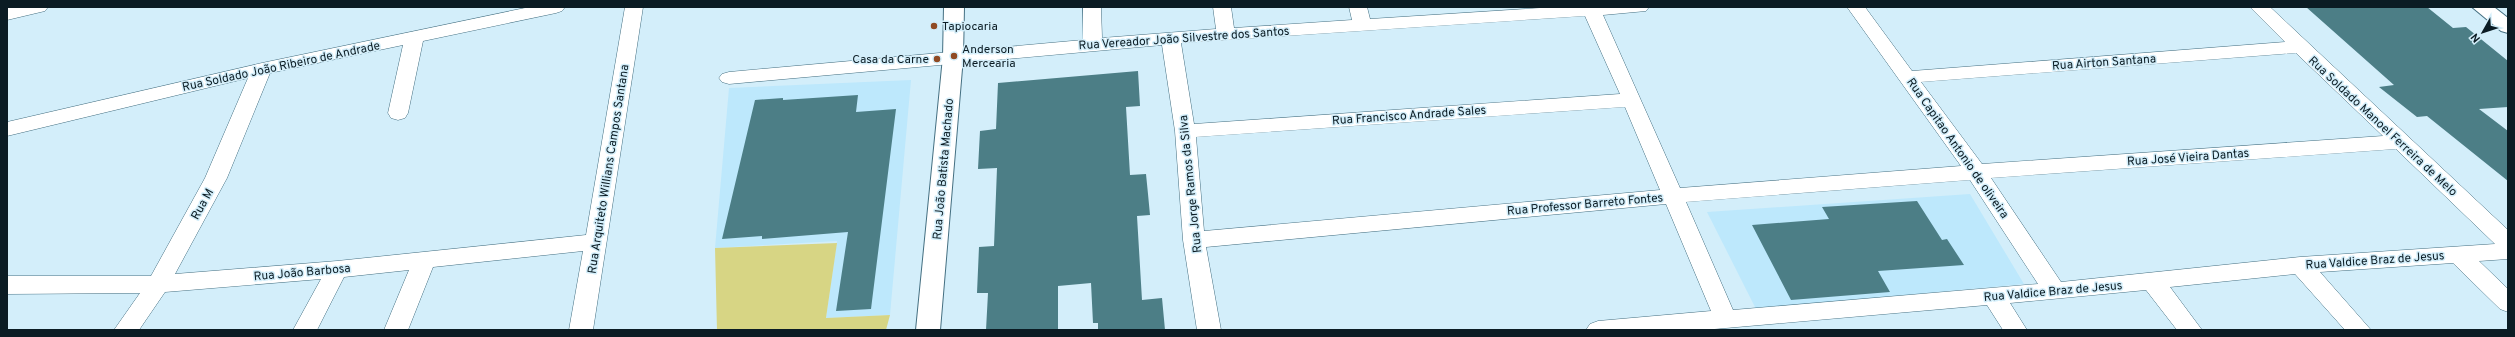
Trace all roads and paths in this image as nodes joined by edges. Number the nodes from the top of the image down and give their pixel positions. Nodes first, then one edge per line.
1 (39, 7) edge
2 (556, 7) edge
3 (634, 7) edge
4 (954, 7) edge
5 (1092, 7) edge
6 (1222, 7) edge
7 (1358, 7) edge
8 (1639, 7) edge
9 (1856, 7) edge
10 (2259, 7) edge
11 (2482, 7) edge
12 (1591, 10) junction
13 (10, 11) edge
14 (1496, 11) edge
15 (1363, 26) junction
16 (2508, 28) edge
17 (1226, 34) junction
18 (414, 37) junction
19 (1172, 38) junction
20 (1093, 45) junction
21 (2299, 47) junction
22 (953, 57) junction
23 (262, 69) junction
24 (1909, 77) junction
25 (729, 78) dead end
26 (1632, 100) junction
27 (398, 113) dead end
28 (7, 129) edge
29 (1185, 131) junction
30 (2400, 142) junction
31 (1976, 172) junction
32 (1673, 196) junction
33 (1194, 240) junction
34 (596, 242) junction
35 (2508, 243) edge
36 (2508, 251) edge
37 (2459, 255) junction
38 (425, 259) junction
39 (2300, 265) junction
40 (337, 269) junction
41 (2152, 281) junction
42 (158, 284) junction
43 (7, 285) edge
44 (2055, 291) junction
45 (1993, 296) junction
46 (2508, 303) edge
47 (1725, 318) junction
48 (1805, 321) edge
49 (1621, 329) edge
50 (126, 330) edge
51 (305, 330) edge
52 (396, 330) edge
53 (581, 330) edge
54 (928, 330) edge
55 (1209, 330) edge
56 (1598, 330) edge
57 (2015, 330) edge
58 (2190, 330) edge
59 (2359, 330) edge

1 - 13 street
2 - 18 street, Rua Soldado João Ribeiro de Andrade
3 - 34 street, Rua Arquiteto Willians Campos Santana
4 - 22 street, Rua João Batista Machado
5 - 20 street
6 - 17 street
7 - 15 street
8 - 12 street, Rua Vereador João Silvestre dos Santos
9 - 24 street, Rua Capitao Antonio de oliveira
10 - 21 street, Rua Soldado Manoel Ferreira de Melo
11 - 16 street
12 - 14 street, Rua Vereador João Silvestre dos Santos
12 - 26 street
14 - 15 street, Rua Vereador João Silvestre dos Santos
15 - 17 street, Rua Vereador João Silvestre dos Santos
17 - 19 street, Rua Vereador João Silvestre dos Santos
18 - 23 street, Rua Soldado João Ribeiro de Andrade
18 - 27 street
19 - 20 street, Rua Vereador João Silvestre dos Santos
19 - 29 street, Rua Jorge Ramos da Silva
20 - 22 street, Rua Vereador João Silvestre dos Santos
21 - 24 street, Rua Airton Santana
21 - 30 street, Rua Soldado Manoel Ferreira de Melo
22 - 25 street, Rua Vereador João Silvestre dos Santos
22 - 54 street, Rua João Batista Machado
23 - 28 street, Rua Soldado João Ribeiro de Andrade
23 - 42 street, Rua M
24 - 31 street, Rua Capitao Antonio de oliveira
26 - 29 street, Rua Francisco Andrade Sales
26 - 32 street
29 - 33 street, Rua Jorge Ramos da Silva
30 - 31 street, Rua José Vieira Dantas
30 - 35 street, Rua Soldado Manoel Ferreira de Melo
31 - 32 street, Rua Professor Barreto Fontes
31 - 44 street, Rua Capitao Antonio de oliveira
32 - 33 street, Rua Professor Barreto Fontes
32 - 47 street
33 - 55 street, Rua Jorge Ramos da Silva
34 - 38 street, Rua João Barbosa
34 - 53 street, Rua Arquiteto Willians Campos Santana
36 - 37 street, Rua Valdice Braz de Jesus
37 - 39 street, Rua Valdice Braz de Jesus
37 - 46 street
38 - 40 street, Rua João Barbosa
38 - 52 street
39 - 41 street, Rua Valdice Braz de Jesus
39 - 59 street
40 - 42 street, Rua João Barbosa
40 - 51 street
41 - 44 street, Rua Valdice Braz de Jesus
41 - 58 street
42 - 43 street, Rua João Barbosa
42 - 50 street, Rua M
44 - 45 street, Rua Valdice Braz de Jesus
45 - 48 street, Rua Valdice Braz de Jesus
45 - 57 street
47 - 48 street, Rua Valdice Braz de Jesus
47 - 49 street, Rua Valdice Braz de Jesus
49 - 56 street, Rua Valdice Braz de Jesus

